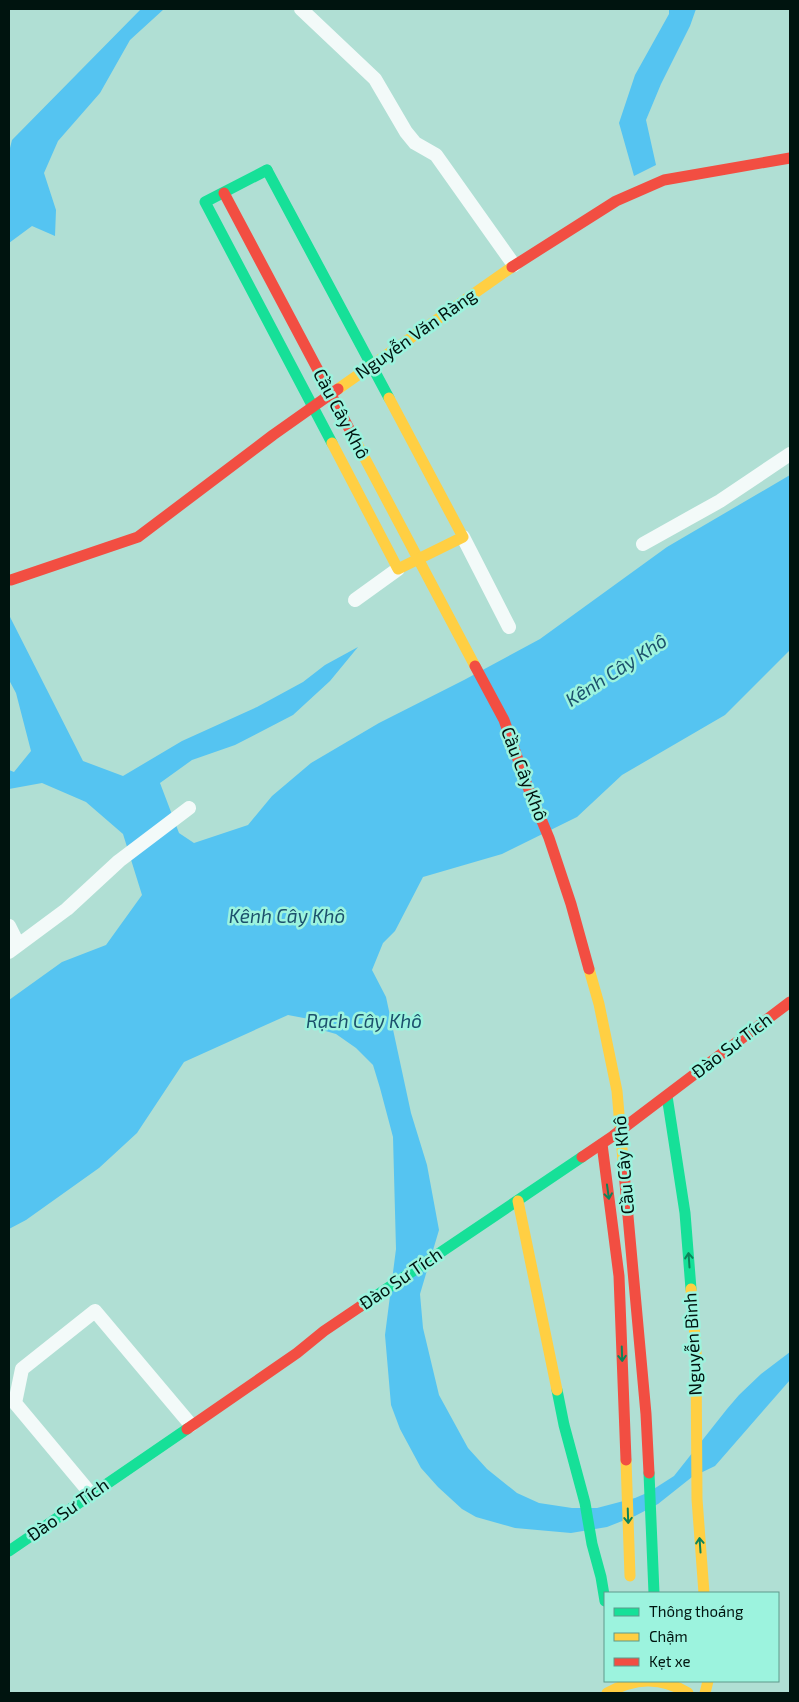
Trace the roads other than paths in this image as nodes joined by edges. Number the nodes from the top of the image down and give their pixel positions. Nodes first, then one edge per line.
1 (301, 9) edge
2 (788, 162) edge
3 (224, 193) junction
4 (514, 265) junction
5 (372, 365) junction
6 (314, 406) junction
7 (790, 454) edge
8 (463, 537) junction
9 (643, 544) dead end
10 (398, 569) junction
11 (10, 580) edge
12 (355, 600) dead end
13 (509, 627) dead end
14 (188, 808) dead end
15 (9, 926) edge
16 (13, 948) edge
17 (790, 1002) edge
18 (667, 1096) junction
19 (602, 1144) junction
20 (518, 1201) junction
21 (191, 1426) junction
22 (91, 1494) junction
23 (9, 1551) edge
24 (628, 1576) junction
25 (613, 1592) edge
26 (652, 1592) edge
27 (704, 1592) edge
28 (625, 1682) edge
29 (662, 1682) edge
30 (607, 1693) edge
31 (688, 1693) edge

1 - 4 street
2 - 4 main road, Nguyễn Văn Ràng
3 - 5 main road
3 - 6 main road
3 - 24 main road, Cầu Cây Khô
4 - 5 main road, Nguyễn Văn Ràng
5 - 6 main road, Nguyễn Văn Ràng
5 - 8 main road
6 - 10 main road
6 - 11 main road, Nguyễn Văn Ràng
7 - 9 street
8 - 10 main road
8 - 13 street
10 - 12 street
14 - 16 street
15 - 16 street
17 - 18 main road, Đào Sư Tích
18 - 19 main road, Đào Sư Tích
27 -> 18 main road, Nguyễn Bình
19 - 20 main road, Đào Sư Tích
19 -> 24 main road
20 - 21 main road, Đào Sư Tích
20 - 24 main road
21 - 22 main road, Đào Sư Tích
21 - 22 street
22 - 23 main road, Đào Sư Tích
24 - 25 main road
24 - 26 main road
28 - 30 main road
29 - 31 main road

